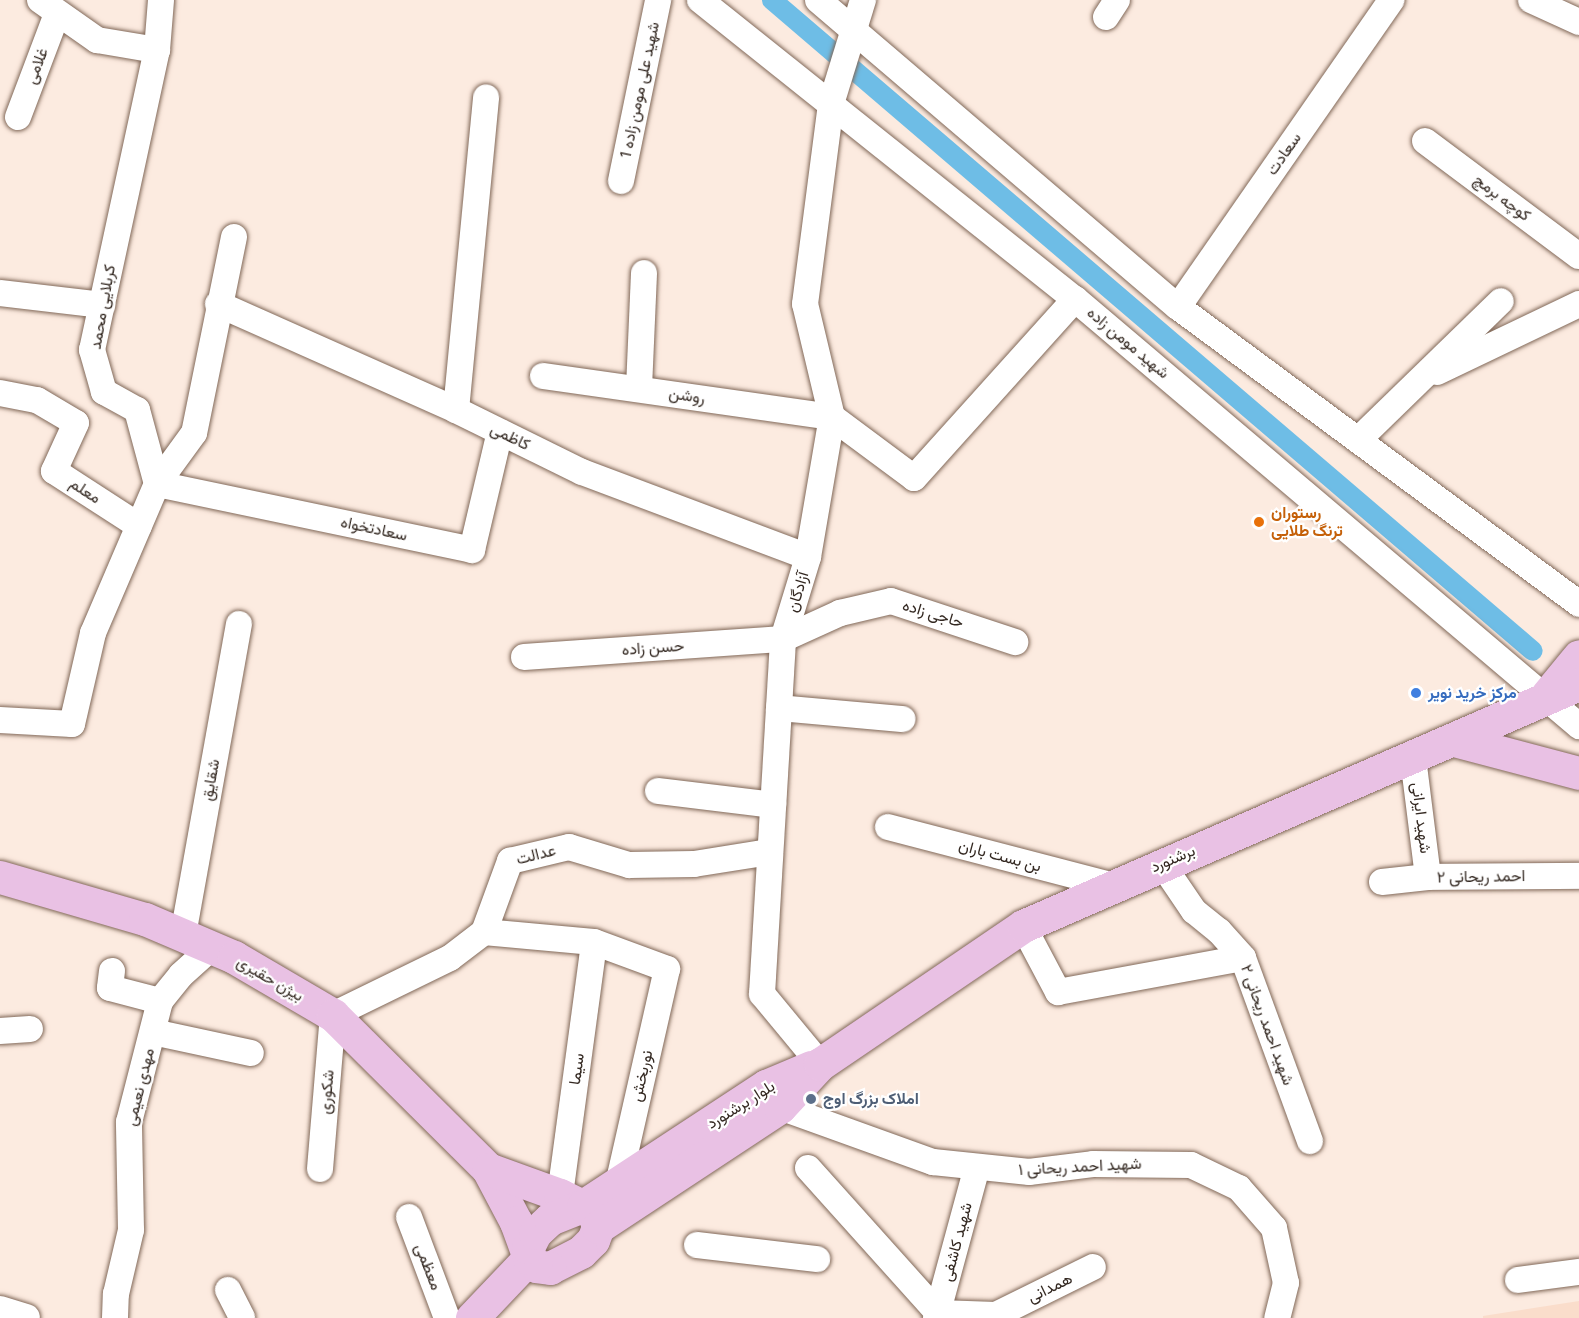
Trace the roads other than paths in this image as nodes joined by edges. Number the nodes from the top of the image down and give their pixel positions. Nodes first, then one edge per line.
1 (161, 0) edge
2 (658, 0) edge
3 (700, 0) edge
4 (818, 0) edge
5 (863, 0) edge
6 (1391, 0) edge
7 (1547, 3) edge
8 (48, 7) edge
9 (1579, 22) edge
10 (851, 45) junction
11 (157, 50) junction
12 (835, 92) junction
13 (486, 97) dead end
14 (18, 117) dead end
15 (1425, 141) dead end
16 (621, 181) dead end
17 (234, 237) dead end
18 (1579, 256) edge
19 (644, 273) dead end
20 (0, 293) edge
21 (1075, 299) junction
22 (1501, 301) dead end
23 (1579, 303) edge
24 (218, 304) junction
25 (102, 306) junction
26 (1178, 307) junction
27 (543, 376) dead end
28 (1418, 382) junction
29 (639, 388) junction
30 (0, 393) edge
31 (456, 411) junction
32 (832, 417) junction
33 (501, 432) junction
34 (1358, 440) junction
35 (157, 484) junction
36 (139, 526) junction
37 (808, 557) junction
38 (1579, 604) edge
39 (238, 624) dead end
40 (783, 639) junction
41 (1016, 642) dead end
42 (1579, 656) edge
43 (524, 657) dead end
44 (1579, 684) edge
45 (1547, 695) junction
46 (779, 708) junction
47 (903, 719) dead end
48 (0, 720) edge
49 (1579, 726) edge
50 (1454, 740) junction
51 (1413, 758) junction
52 (1579, 773) edge
53 (658, 791) dead end
54 (773, 805) junction
55 (888, 827) dead end
56 (770, 852) junction
57 (1162, 864) junction
58 (1579, 876) edge
59 (0, 877) edge
60 (1428, 877) junction
61 (1382, 882) dead end
62 (1111, 885) junction
63 (1023, 926) junction
64 (484, 932) junction
65 (197, 941) junction
66 (594, 942) junction
67 (1243, 958) junction
68 (111, 980) dead end
69 (160, 1001) junction
70 (333, 1015) junction
71 (30, 1029) dead end
72 (0, 1031) edge
73 (153, 1032) junction
74 (251, 1053) dead end
75 (820, 1064) junction
76 (780, 1107) junction
77 (1310, 1141) dead end
78 (977, 1167) junction
79 (808, 1168) dead end
80 (320, 1169) dead end
81 (488, 1169) junction
82 (618, 1184) junction
83 (580, 1210) junction
84 (409, 1216) dead end
85 (697, 1245) dead end
86 (817, 1259) dead end
87 (539, 1263) junction
88 (1093, 1267) dead end
89 (1579, 1272) edge
90 (1518, 1280) dead end
91 (228, 1290) dead end
92 (0, 1309) edge
93 (937, 1315) edge
94 (27, 1317) edge
95 (115, 1318) edge
96 (242, 1318) edge
97 (447, 1318) edge
98 (471, 1318) edge
99 (501, 1318) edge
100 (1277, 1318) edge

1 - 11 street, کربلایی محمد
2 - 16 street, شهید علی مومن زاده 1
3 - 12 street, شهید مومن زاده
4 - 10 street
5 - 10 street, آزادگان
6 - 26 street, سعادت
7 - 9 street
8 - 11 street
8 - 14 street, غلامی
10 - 12 street, آزادگان
10 - 26 street
11 - 25 street, کربلایی محمد
12 - 21 street, شهید مومن زاده
12 - 32 street, آزادگان
13 - 31 street
15 - 18 street, کوچه برمچ
17 - 24 street
19 - 29 street
20 - 25 street
21 - 32 street
21 - 45 street, شهید مومن زاده
22 - 28 street
23 - 28 street
24 - 31 street, کاظمی
24 - 35 street
25 - 35 street, کربلایی محمد
26 - 34 street
27 - 29 street, روشن
28 - 34 street
29 - 32 street, روشن
30 - 36 street, معلم
31 - 33 street, کاظمی
32 - 37 street, آزادگان
33 - 35 street, سعادتخواه
33 - 37 street, کاظمی
34 - 38 street
35 - 36 street
36 - 48 street
37 - 40 street, آزادگان
39 - 65 street, شقایق
40 - 41 street, حاجی زاده
40 - 43 street, حسن زاده
40 - 46 street, آزادگان
42 - 45 main road, برشنورد
44 - 45 main road, برشنورد
45 - 49 street, شهید مومن زاده
45 - 50 main road, برشنورد
46 - 47 street
46 - 54 street, آزادگان
50 - 51 main road, برشنورد
50 - 52 main road
51 - 57 main road, برشنورد
51 - 60 street, شهید ایرانی
53 - 54 street
54 - 56 street, آزادگان
55 - 62 street, بن بست باران
56 - 64 street, عدالت
56 - 75 street, آزادگان
57 - 62 main road, برشنورد
57 - 67 street, شهید احمد ریحانی ۲
58 - 60 street, احمد ریحانی ۲
59 - 65 main road, بیژن حقیری
60 - 61 street, احمد ریحانی ۲
62 - 63 main road, برشنورد
63 - 67 street
63 - 75 main road, برشنورد
64 - 66 street
64 - 70 street
65 - 69 street, مهدی نعیمی
65 - 70 main road, بیژن حقیری
66 - 82 street, نوربخش
66 - 83 street, سیما
67 - 77 street, شهید احمد ریحانی ۲
68 - 69 street
69 - 73 street, مهدی نعیمی
70 - 80 street, شکوری
70 - 81 main road, بیژن حقیری
71 - 72 street
73 - 74 street
73 - 95 street, مهدی نعیمی
75 - 76 main road, بلوار برشنورد
75 - 82 main road, بلوار برشنورد
76 - 78 street, شهید احمد ریحانی ۱
76 - 83 main road, بلوار برشنورد
78 - 93 street, شهید کاشفی
78 - 100 street, شهید احمد ریحانی ۱
79 - 93 street
81 - 83 main road
81 - 87 main road
82 - 83 main road, بلوار برشنورد
83 - 87 main road
83 - 87 main road
84 - 97 street, معظمی
85 - 86 street
87 - 98 main road
87 - 99 main road
88 - 93 street, همدانی
89 - 90 street
91 - 96 street
92 - 94 street

